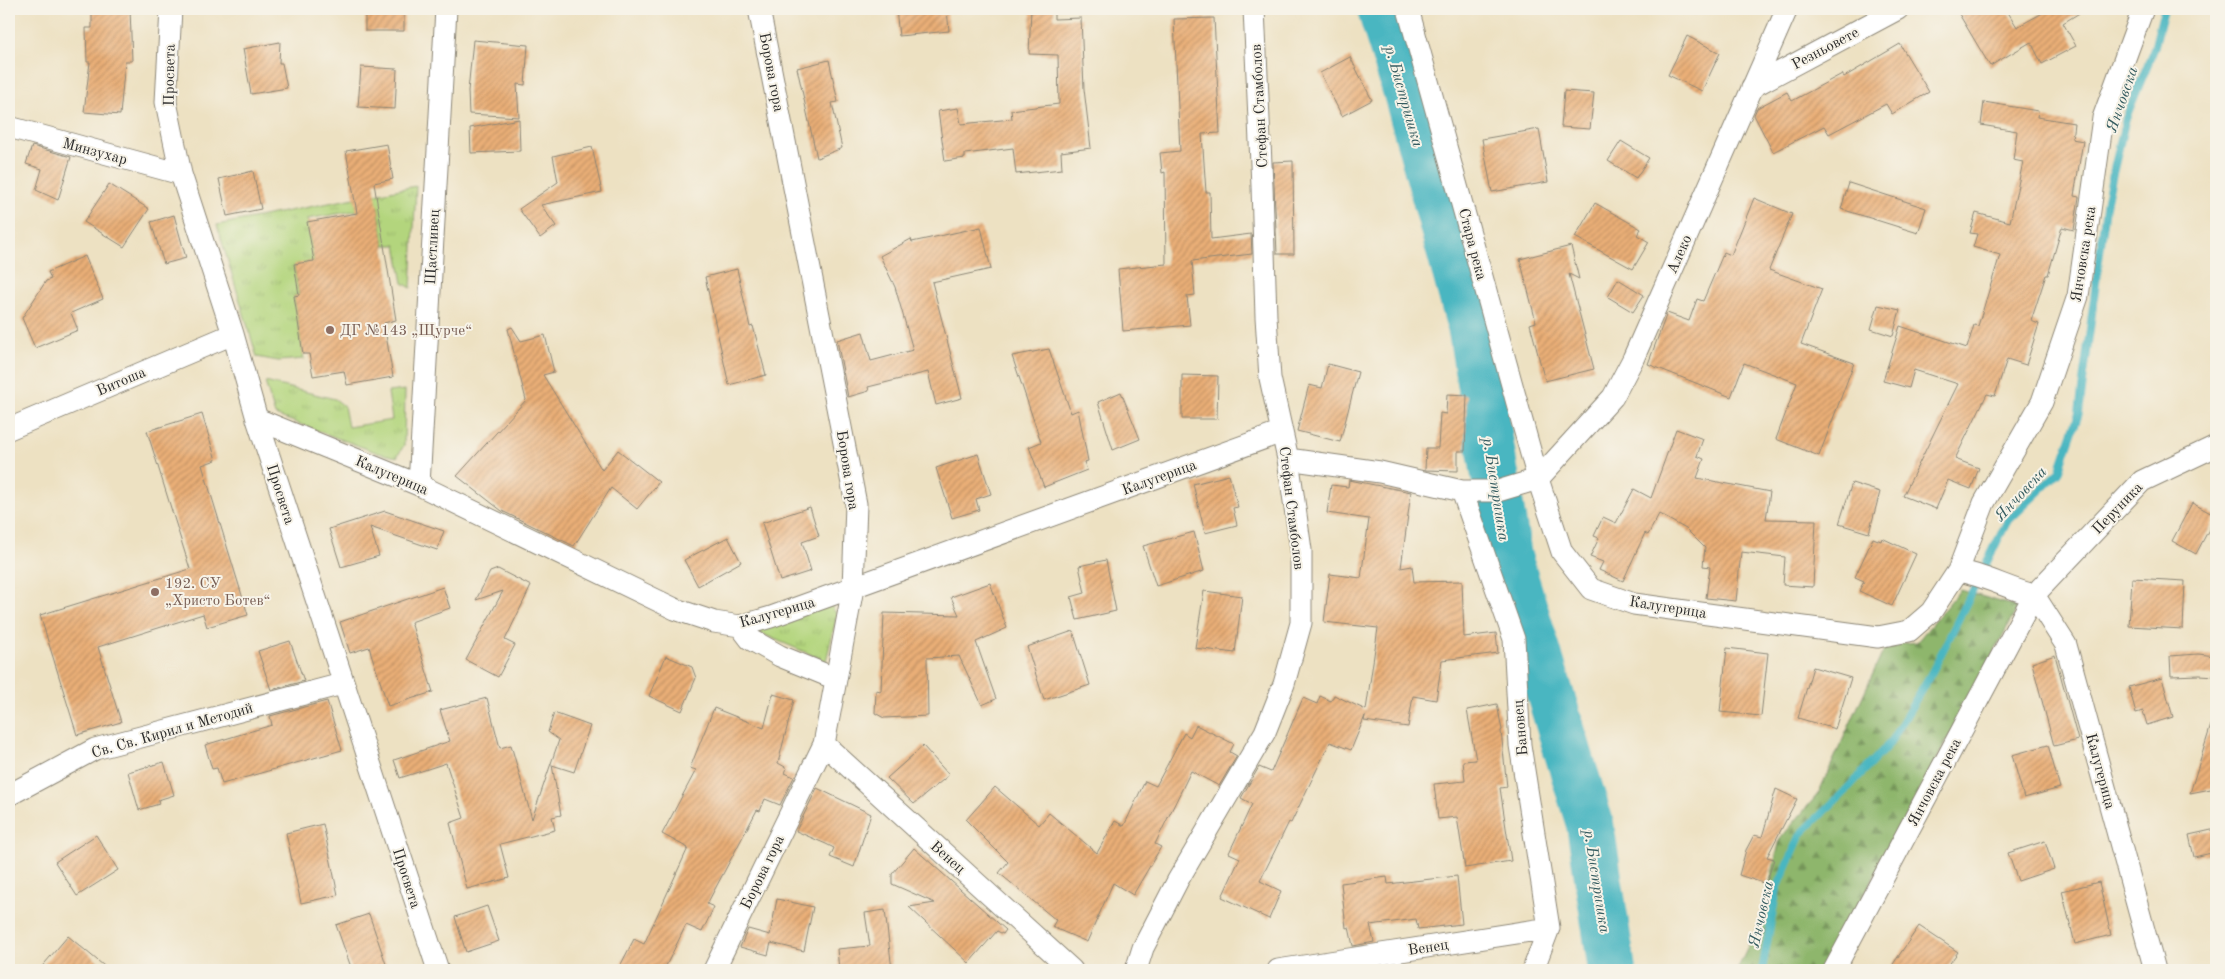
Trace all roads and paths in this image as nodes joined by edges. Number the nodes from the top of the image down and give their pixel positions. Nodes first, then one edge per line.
1 (171, 9) edge
2 (446, 9) edge
3 (759, 9) edge
4 (1254, 9) edge
5 (1408, 9) edge
6 (1787, 9) edge
7 (1898, 9) edge
8 (2143, 9) edge
9 (1752, 87) junction
10 (9, 127) edge
11 (181, 174) junction
12 (232, 334) junction
13 (256, 419) junction
14 (9, 429) edge
15 (1282, 432) junction
16 (2216, 446) edge
17 (1288, 459) junction
18 (1538, 479) junction
19 (419, 485) junction
20 (1463, 491) junction
21 (1966, 572) junction
22 (853, 588) junction
23 (2026, 593) junction
24 (740, 626) junction
25 (836, 679) junction
26 (342, 684) junction
27 (824, 744) junction
28 (9, 795) edge
29 (1549, 928) junction
30 (438, 970) edge
31 (714, 970) edge
32 (1072, 970) edge
33 (1136, 970) edge
34 (1278, 970) edge
35 (1533, 970) edge
36 (1834, 970) edge
37 (2155, 970) edge

1 - 11 street, Просвета
2 - 19 street, Щастливец
3 - 22 street, Борова гора
4 - 15 street, Стефан Стамболов
5 - 18 street, Стара река
6 - 9 street, Алеко
7 - 9 street, Резньовете
8 - 21 street, Янчовска река
9 - 18 street, Алеко
10 - 11 street, Минзухар
11 - 12 street, Просвета
12 - 13 street, Просвета
12 - 14 street, Витоша
13 - 19 street, Калугерица
13 - 26 street, Просвета
15 - 17 street, Стефан Стамболов
15 - 22 street, Калугерица
16 - 23 street, Перуника
17 - 20 street
17 - 33 street, Стефан Стамболов
18 - 20 street
18 - 21 street, Калугерица
19 - 24 street, Калугерица
20 - 29 street, Бановец
21 - 23 street
22 - 24 street, Калугерица
22 - 25 street, Борова гора
23 - 36 street, Янчовска река
23 - 37 street, Калугерица
24 - 25 street
25 - 27 street, Борова гора
26 - 28 street, Св. Св. Кирил и Методий
26 - 30 street, Просвета
27 - 31 street, Борова гора
27 - 32 street, Венец
29 - 34 street, Венец
29 - 35 street, Бановец

